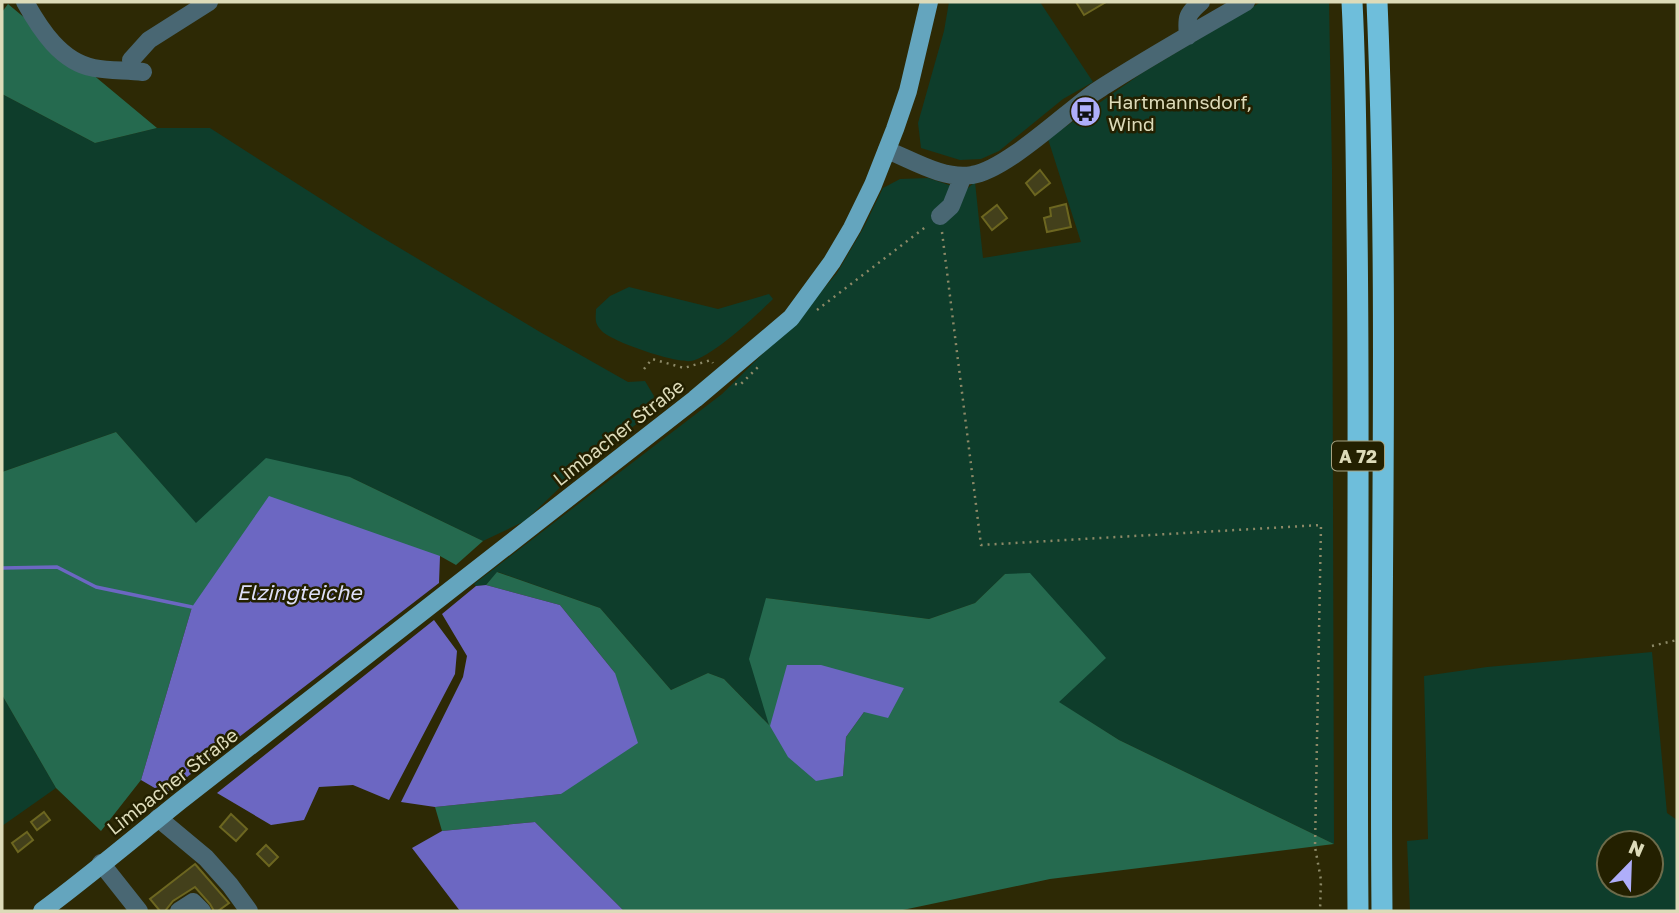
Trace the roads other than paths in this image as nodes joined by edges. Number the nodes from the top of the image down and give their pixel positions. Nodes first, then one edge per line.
1 (25, 2) edge
2 (209, 2) edge
3 (929, 2) edge
4 (1201, 2) edge
5 (1246, 2) edge
6 (1352, 2) edge
7 (1377, 2) edge
8 (1188, 36) junction
9 (887, 150) junction
10 (963, 176) junction
11 (940, 216) road end
12 (158, 818) junction
13 (101, 863) junction
14 (42, 911) edge
15 (139, 911) edge
16 (179, 911) edge
17 (202, 911) edge
18 (249, 911) edge
19 (1358, 911) edge
20 (1382, 911) edge

1 - 2 street
3 - 9 main road, Limbacher Straße
4 - 8 street
5 - 8 street
6 - 19 highway, A 72
7 - 20 highway, A 72
8 - 10 street
9 - 10 street
9 - 12 main road, Limbacher Straße
10 - 11 street
12 - 13 main road, Limbacher Straße
12 - 18 street
13 - 14 main road, Limbacher Straße
13 - 15 street
16 - 17 street

